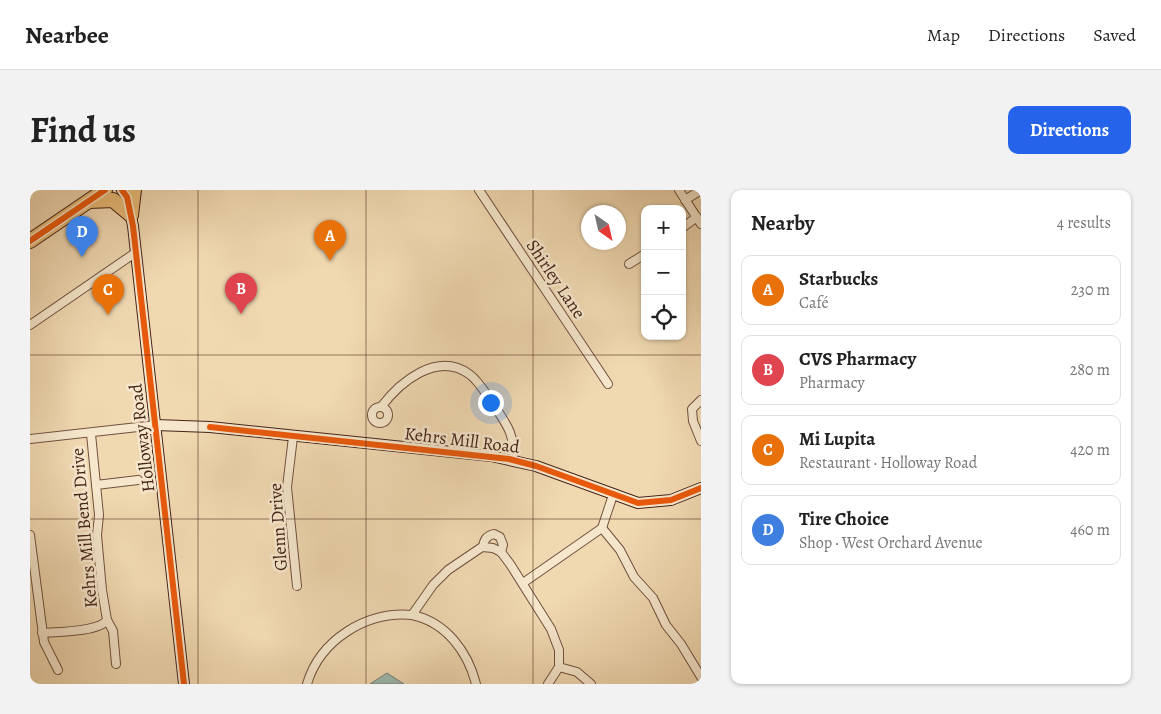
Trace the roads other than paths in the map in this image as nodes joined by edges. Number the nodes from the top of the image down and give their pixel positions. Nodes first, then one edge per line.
1 (105, 190) edge
2 (122, 190) edge
3 (134, 190) edge
4 (479, 190) edge
5 (678, 190) edge
6 (701, 190) edge
7 (685, 200) junction
8 (88, 202) junction
9 (131, 214) junction
10 (699, 220) edge
11 (686, 226) edge
12 (30, 241) edge
13 (135, 253) junction
14 (641, 256) edge
15 (629, 264) dead end
16 (30, 325) edge
17 (608, 384) dead end
18 (701, 400) edge
19 (381, 407) dead end
20 (156, 425) junction
21 (91, 434) junction
22 (293, 436) junction
23 (30, 440) edge
24 (701, 441) edge
25 (513, 460) junction
26 (138, 480) dead end
27 (96, 485) junction
28 (700, 490) edge
29 (613, 495) junction
30 (602, 528) junction
31 (30, 535) edge
32 (483, 547) junction
33 (501, 552) junction
34 (523, 582) junction
35 (297, 586) dead end
36 (423, 600) junction
37 (412, 615) junction
38 (426, 618) junction
39 (106, 620) junction
40 (42, 633) junction
41 (116, 664) dead end
42 (559, 667) junction
43 (58, 670) dead end
44 (701, 677) edge
45 (184, 684) edge
46 (307, 684) edge
47 (476, 684) edge
48 (548, 684) edge
49 (591, 684) edge

1 - 8 highway
2 - 9 street, Holloway Road
3 - 9 highway
4 - 17 street, Shirley Lane
5 - 7 street
6 - 7 street
7 - 10 street
8 - 9 highway
8 - 12 highway
9 - 13 street, Holloway Road
10 - 11 street
13 - 16 street
13 - 20 street, Holloway Road
14 - 15 street
18 - 24 street
19 - 25 street
20 - 21 street, Kehrs Mill Road
20 - 22 street, Kehrs Mill Road
20 - 45 street, Holloway Road
21 - 23 street, Kehrs Mill Road
21 - 27 street, Kehrs Mill Bend Drive
22 - 25 street, Kehrs Mill Road
22 - 35 street, Glenn Drive
25 - 29 street, Kehrs Mill Road
26 - 27 street
27 - 39 street, Kehrs Mill Bend Drive
28 - 29 street, Kehrs Mill Road
29 - 30 street
30 - 34 street
30 - 44 street
31 - 40 street
32 - 33 street
32 - 33 street
32 - 36 street
33 - 34 street
34 - 42 street
36 - 37 street
36 - 38 street
37 - 38 street
37 - 46 street
38 - 47 street
39 - 40 street, Kehrs Mill Bend Drive
39 - 41 street, Kehrs Mill Bend Drive
40 - 43 street
42 - 48 street
42 - 49 street

